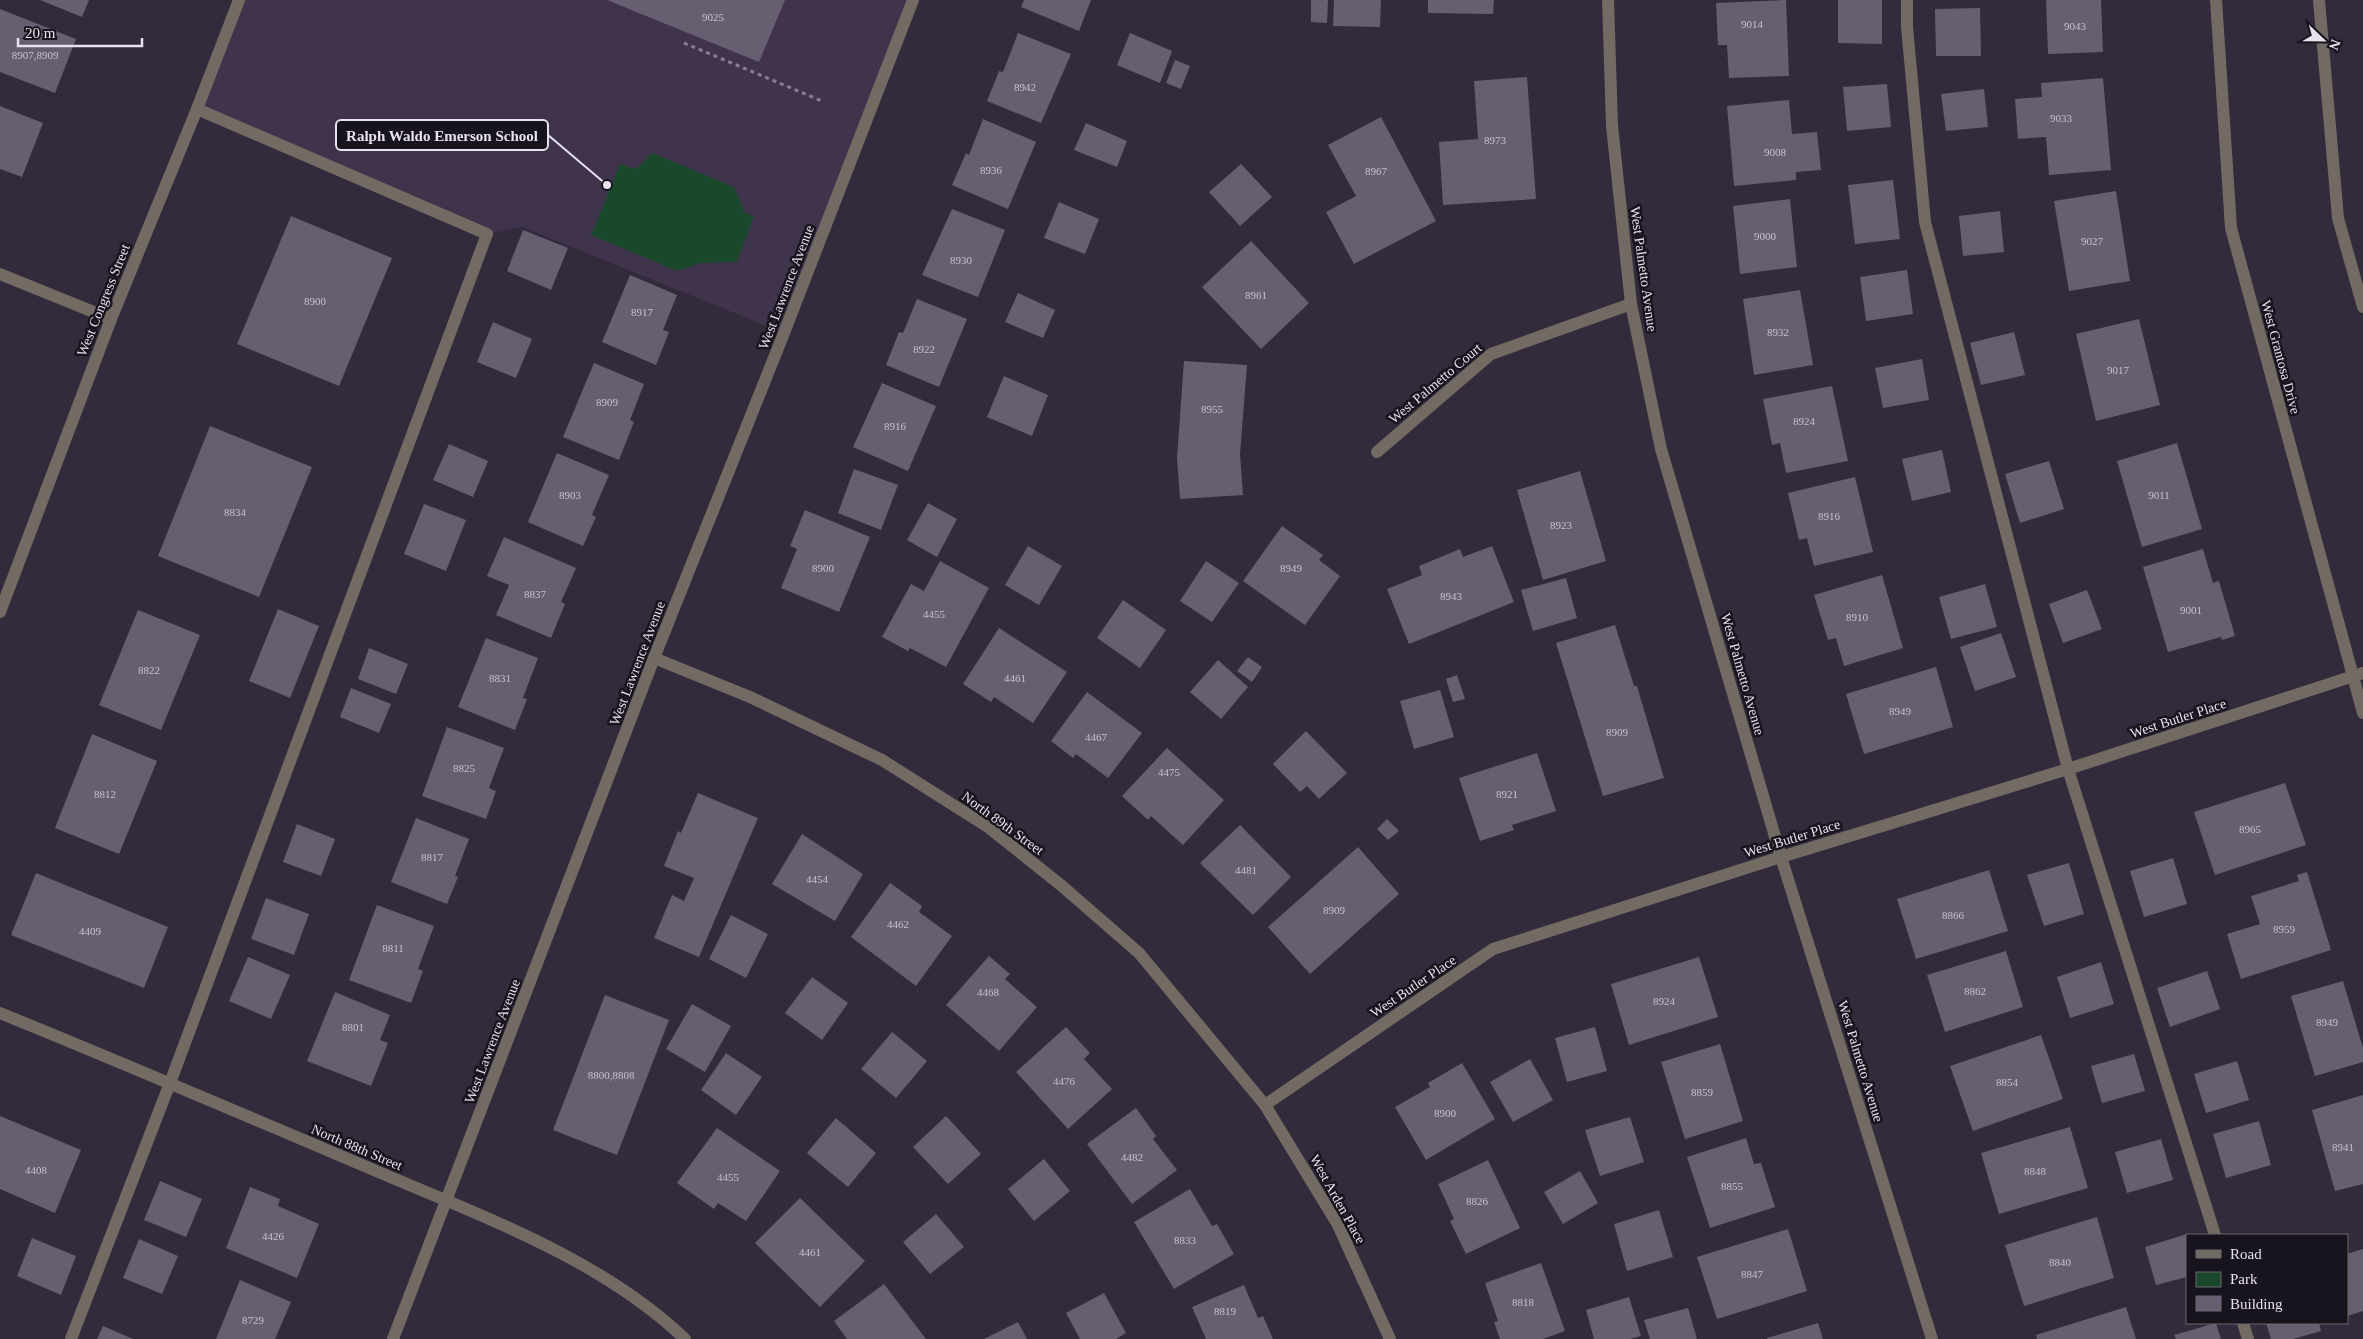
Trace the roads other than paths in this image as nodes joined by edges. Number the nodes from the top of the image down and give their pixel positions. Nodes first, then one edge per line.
1 (238, 0) edge
2 (913, 0) edge
3 (1608, 0) edge
4 (1907, 0) edge
5 (2216, 0) edge
6 (2319, 0) edge
7 (197, 109) junction
8 (0, 274) edge
9 (1631, 304) junction
10 (2363, 307) edge
11 (111, 319) junction
12 (1377, 452) dead end
13 (0, 612) edge
14 (654, 658) junction
15 (2357, 675) edge
16 (2363, 713) edge
17 (2068, 769) junction
18 (1781, 857) junction
19 (0, 1014) edge
20 (170, 1082) junction
21 (1265, 1105) junction
22 (447, 1201) junction
23 (2216, 1234) edge
24 (2243, 1324) edge
25 (71, 1339) edge
26 (393, 1339) edge
27 (685, 1339) edge
28 (1390, 1339) edge
29 (1932, 1339) edge
30 (2248, 1339) edge

1 - 7 street, West Congress Street
2 - 14 street, West Lawrence Avenue
3 - 9 street, West Palmetto Avenue
4 - 17 street
5 - 15 street, West Grantosa Drive
6 - 10 street
7 - 11 street, West Congress Street
7 - 20 street
8 - 11 street
9 - 12 street, West Palmetto Court
9 - 18 street, West Palmetto Avenue
11 - 13 street, West Congress Street
14 - 21 street, North 89th Street
14 - 22 street, West Lawrence Avenue
15 - 16 street, West Grantosa Drive
15 - 17 street, West Butler Place
17 - 18 street, West Butler Place
17 - 23 street
18 - 21 street, West Butler Place
18 - 29 street, West Palmetto Avenue
19 - 20 street, North 88th Street
20 - 22 street, North 88th Street
20 - 25 street
21 - 28 street, West Arden Place
22 - 26 street, West Lawrence Avenue
22 - 27 street, North 88th Street
24 - 30 street

